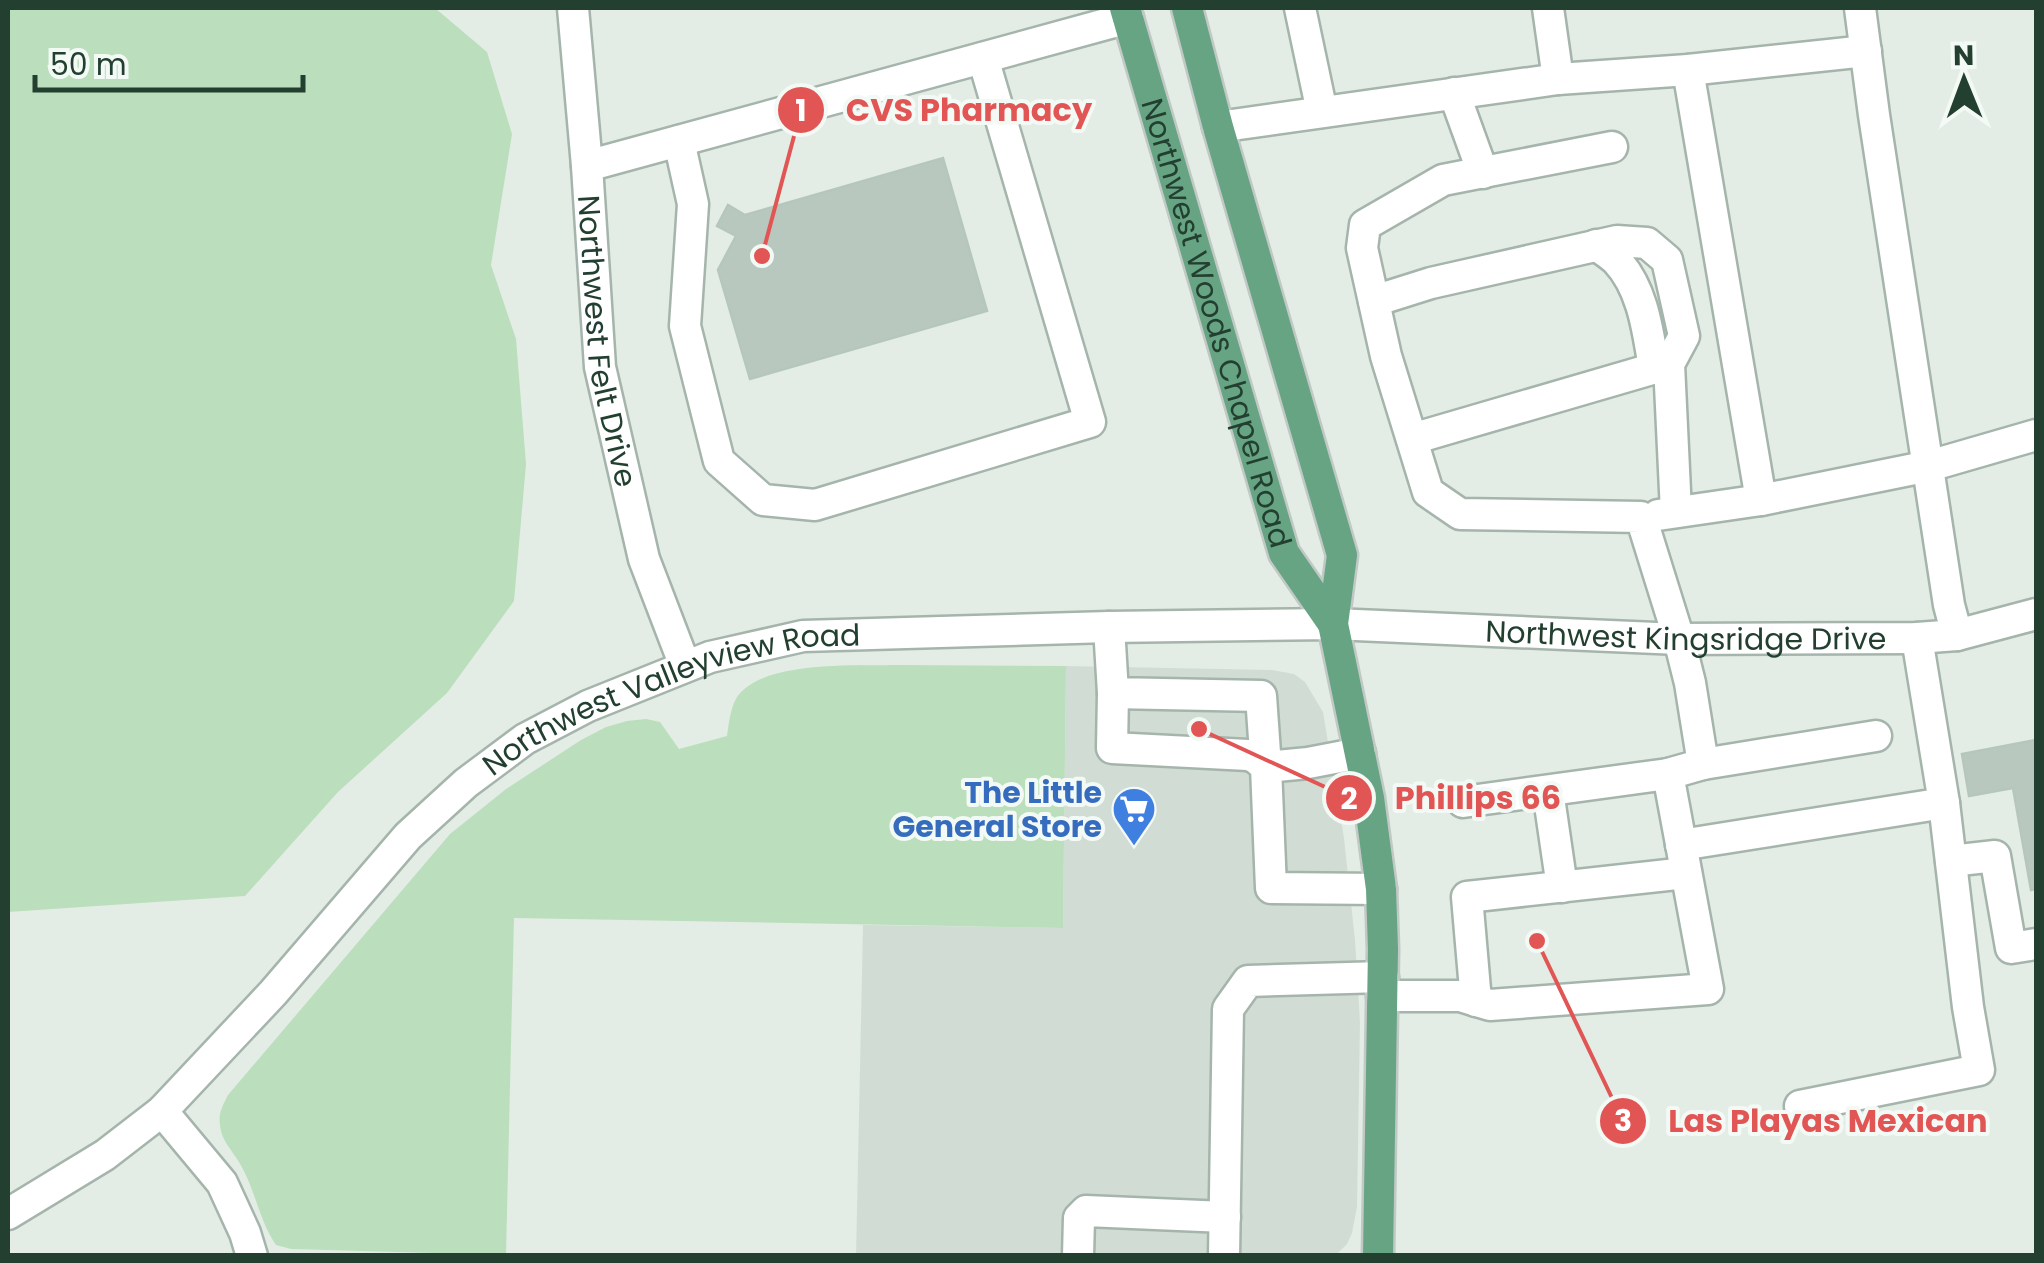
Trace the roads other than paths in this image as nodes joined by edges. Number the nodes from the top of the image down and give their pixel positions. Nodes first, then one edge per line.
1 (573, 8) edge
2 (1187, 8) edge
3 (1300, 8) edge
4 (1548, 8) edge
5 (1860, 8) edge
6 (1126, 13) edge
7 (1866, 51) junction
8 (982, 58) junction
9 (1688, 70) junction
10 (1558, 79) junction
11 (1454, 93) junction
12 (1322, 112) junction
13 (1218, 126) junction
14 (679, 141) junction
15 (1612, 147) dead end
16 (587, 166) junction
17 (1483, 172) junction
18 (1596, 246) junction
19 (1374, 300) junction
20 (1662, 366) junction
21 (2036, 436) edge
22 (1412, 439) junction
23 (1929, 466) junction
24 (1761, 500) junction
25 (1676, 512) junction
26 (1641, 517) junction
27 (2036, 614) edge
28 (1334, 624) junction
29 (1110, 627) junction
30 (1957, 635) junction
31 (1917, 638) junction
32 (1680, 639) junction
33 (685, 666) junction
34 (1114, 693) junction
35 (1876, 736) dead end
36 (1360, 753) junction
37 (1704, 764) junction
38 (1266, 767) junction
39 (1668, 774) junction
40 (1548, 790) junction
41 (1463, 802) dead end
42 (1944, 803) junction
43 (1684, 859) junction
44 (1951, 862) junction
45 (1562, 887) junction
46 (1381, 889) junction
47 (2036, 944) edge
48 (1382, 986) junction
49 (1476, 1001) junction
50 (1800, 1106) dead end
51 (162, 1111) junction
52 (8, 1214) edge
53 (1224, 1217) junction
54 (252, 1256) edge
55 (1078, 1256) edge
56 (1224, 1256) edge
57 (1378, 1256) edge

1 - 16 street, Northwest Felt Drive
2 - 13 main road, Northwest Woods Chapel Road
3 - 12 street
4 - 10 street
5 - 7 street
6 - 8 street
6 - 28 main road, Northwest Woods Chapel Road
7 - 9 street
7 - 23 street
8 - 14 street
8 - 14 street
9 - 10 street
9 - 24 street
10 - 11 street
11 - 12 street
11 - 17 street
12 - 13 street
13 - 28 main road, Northwest Woods Chapel Road
14 - 16 street
15 - 17 street
16 - 33 street, Northwest Felt Drive
17 - 19 street
18 - 19 street
18 - 20 street
18 - 20 street
19 - 22 street
20 - 22 street
20 - 25 street
21 - 23 street
22 - 26 street
23 - 24 street
23 - 30 street
24 - 25 street
25 - 26 street
26 - 32 street
27 - 30 street, Northwest Kingsridge Drive
28 - 29 street, Northwest Valleyview Road
28 - 32 street, Northwest Kingsridge Drive
28 - 36 main road, Northwest Woods Chapel Road
29 - 33 street, Northwest Valleyview Road
29 - 34 street
30 - 31 street, Northwest Kingsridge Drive
31 - 32 street, Northwest Kingsridge Drive
31 - 42 street
32 - 37 street
33 - 51 street, Northwest Valleyview Road
34 - 38 street
34 - 38 street
35 - 37 street
36 - 38 street
36 - 46 main road, Northwest Woods Chapel Road
37 - 39 street
38 - 46 street
39 - 40 street
39 - 43 street
40 - 41 street
40 - 45 street
42 - 43 street
42 - 44 street
43 - 45 street
43 - 49 street
44 - 47 street
44 - 50 street
45 - 49 street
46 - 48 main road, Northwest Woods Chapel Road
48 - 49 street
48 - 53 street
48 - 57 main road, Northwest Woods Chapel Road
51 - 52 street, Northwest Valleyview Road
51 - 54 street
53 - 55 street
53 - 56 street

